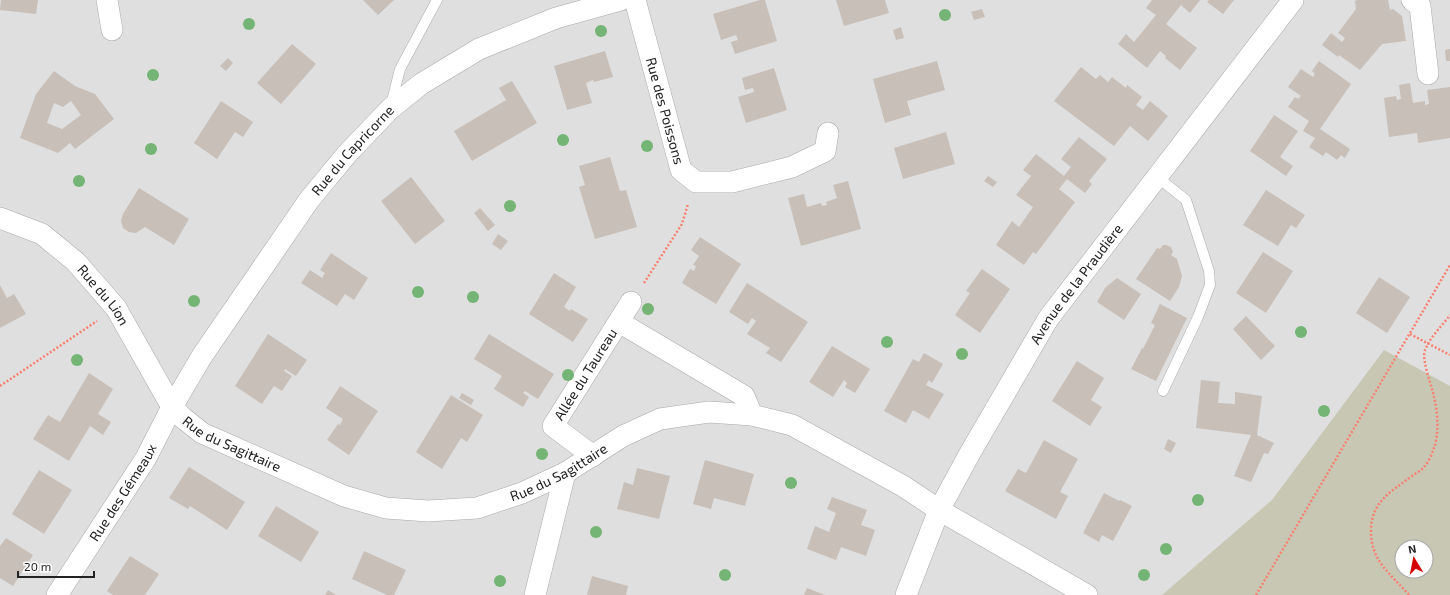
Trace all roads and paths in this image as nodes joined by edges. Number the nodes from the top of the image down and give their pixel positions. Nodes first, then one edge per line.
1 (107, 0) edge
2 (438, 0) edge
3 (621, 0) edge
4 (635, 0) edge
5 (1293, 0) edge
6 (1412, 0) edge
7 (112, 30) dead end
8 (1428, 74) dead end
9 (390, 109) junction
10 (828, 132) dead end
11 (1156, 176) junction
12 (696, 182) junction
13 (0, 218) edge
14 (1450, 265) edge
15 (632, 302) joint
16 (116, 308) junction
17 (1450, 315) edge
18 (619, 322) junction
19 (1410, 334) junction
20 (1428, 343) junction
21 (1450, 355) edge
22 (0, 386) edge
23 (1163, 391) dead end
24 (172, 408) junction
25 (752, 415) junction
26 (593, 456) junction
27 (565, 473) junction
28 (939, 510) junction
29 (57, 595) edge
30 (535, 595) edge
31 (906, 595) edge
32 (1087, 595) edge
33 (1256, 595) edge
34 (1409, 595) edge

1 - 7 street
2 - 9 lane
3 - 9 street, Rue du Capricorne
4 - 12 street, Rue des Poissons
5 - 11 street, Avenue de la Praudière
6 - 8 street
9 - 24 street, Rue du Capricorne
10 - 12 street
11 - 23 lane
11 - 28 street, Avenue de la Praudière
12 - 15 path
13 - 16 street, Rue du Lion
14 - 19 path
15 - 18 street, Allée du Taureau
16 - 22 path
16 - 24 street, Rue du Lion
17 - 20 path
18 - 25 street, Allée du Taureau
18 - 26 street, Allée du Taureau
19 - 20 path
19 - 33 path
20 - 21 path
20 - 34 path
24 - 27 street, Rue du Sagittaire
24 - 29 street, Rue des Gémeaux
25 - 26 street, Rue du Sagittaire
25 - 28 street, Rue du Sagittaire
26 - 27 street, Rue du Sagittaire
27 - 30 street
28 - 31 street, Avenue de la Praudière
28 - 32 street, Rue du Sagittaire

